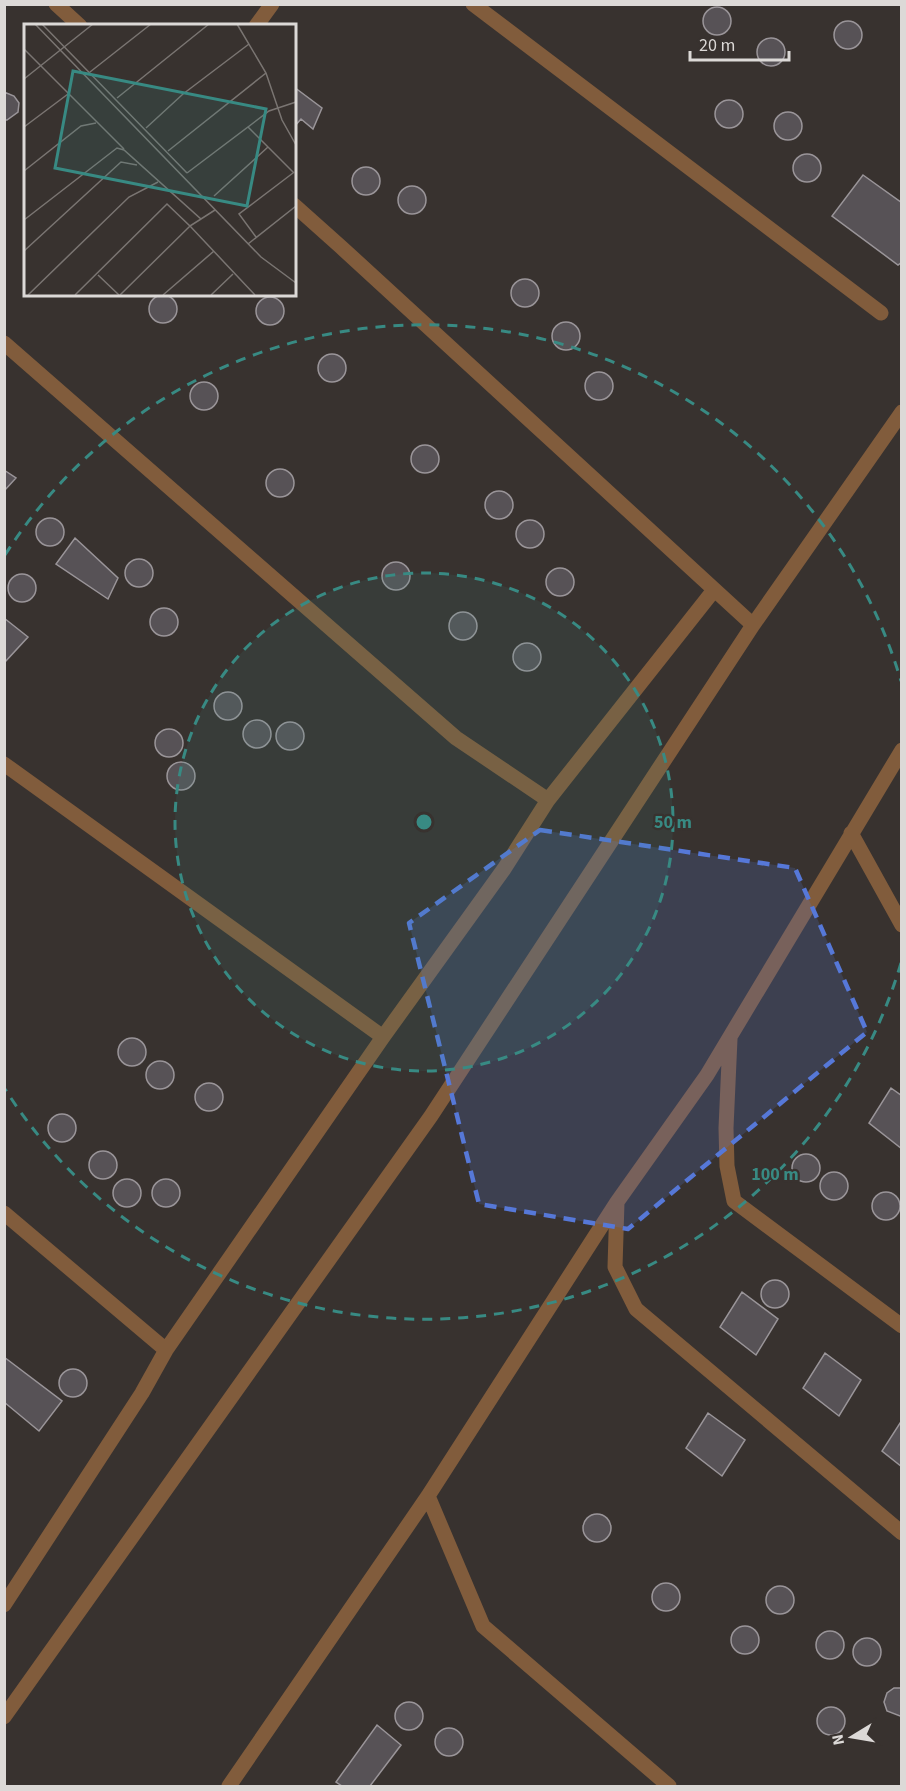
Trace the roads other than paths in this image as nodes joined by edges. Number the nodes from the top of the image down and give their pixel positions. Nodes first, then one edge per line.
1 (56, 4) edge
2 (272, 4) edge
3 (473, 4) edge
4 (78, 24) edge
5 (257, 24) edge
6 (296, 208) edge
7 (881, 313) dead end
8 (4, 343) edge
9 (902, 411) edge
10 (714, 590) junction
11 (753, 625) junction
12 (902, 750) edge
13 (4, 764) edge
14 (548, 800) junction
15 (851, 833) junction
16 (902, 925) edge
17 (731, 1035) junction
18 (383, 1037) junction
19 (617, 1202) junction
20 (4, 1213) edge
21 (902, 1326) edge
22 (166, 1350) junction
23 (428, 1496) junction
24 (902, 1533) edge
25 (4, 1605) edge
26 (4, 1717) edge
27 (229, 1786) edge
28 (669, 1786) edge

1 - 4 street
2 - 5 street
3 - 7 street
6 - 10 street
8 - 14 street
9 - 11 street
10 - 11 street
10 - 14 street
11 - 26 street
12 - 15 street
13 - 18 street
14 - 18 street
15 - 16 street
15 - 17 street
17 - 19 street
17 - 21 street
18 - 22 street
19 - 23 street
19 - 24 street
20 - 22 street
22 - 25 street
23 - 27 street
23 - 28 street

